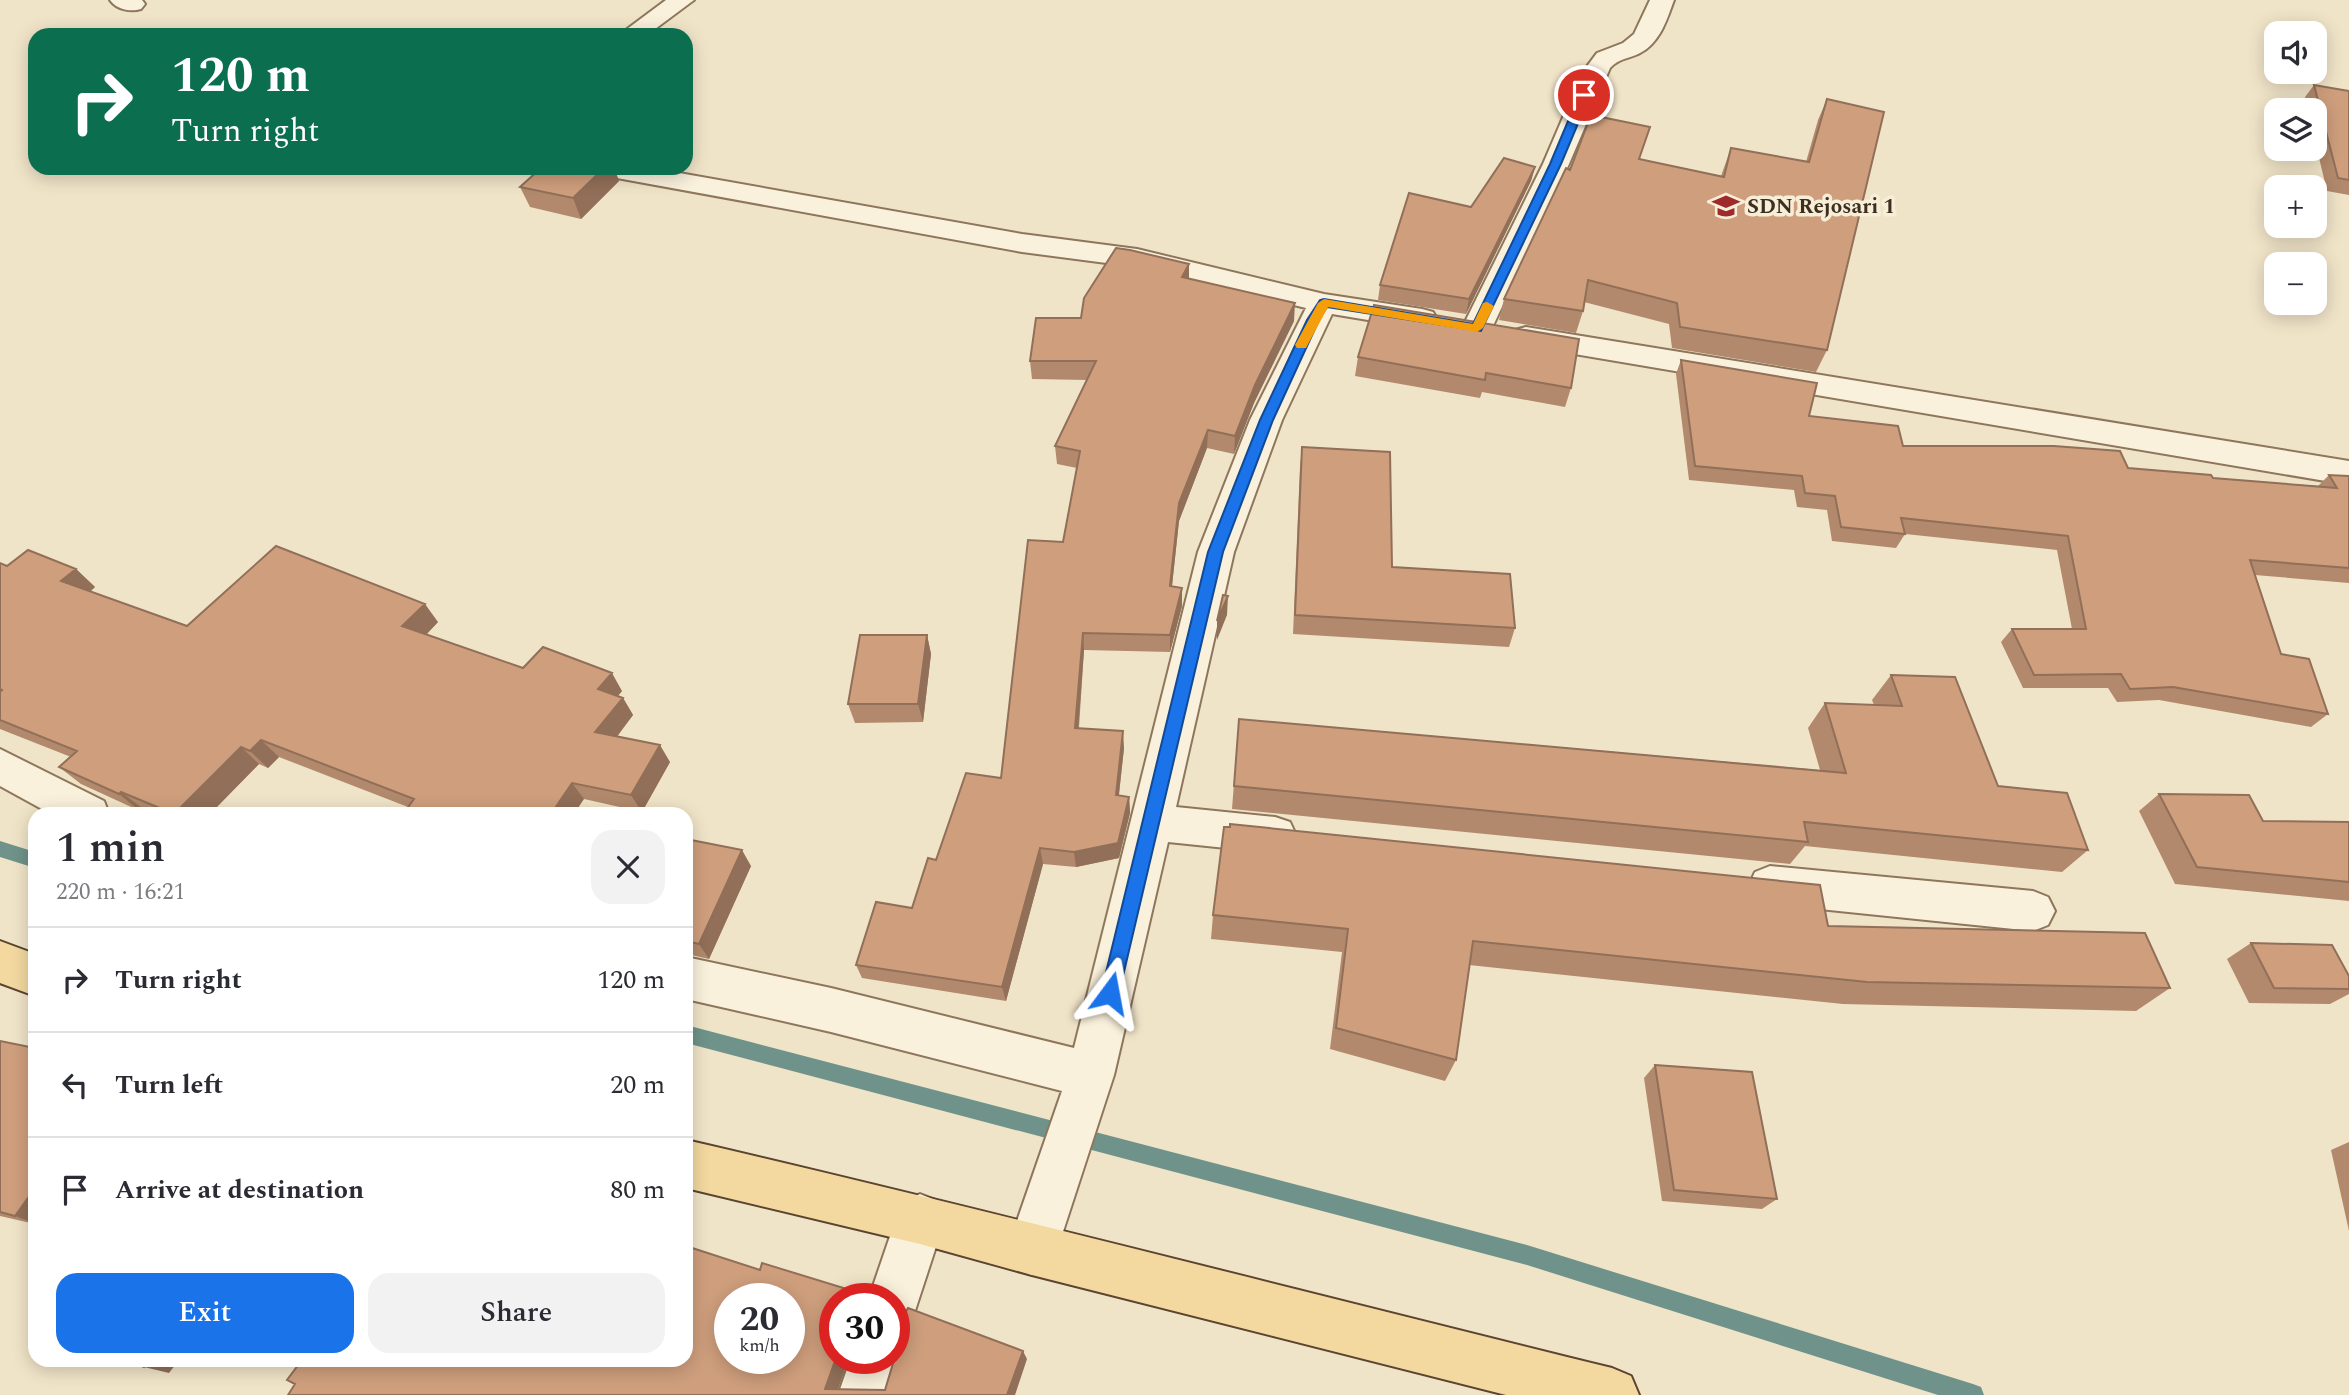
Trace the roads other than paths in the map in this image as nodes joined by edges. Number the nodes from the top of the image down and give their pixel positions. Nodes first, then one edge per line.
1 (682, 0) edge
2 (1662, 0) edge
3 (641, 28) edge
4 (645, 175) edge
5 (1324, 303) junction
6 (1477, 328) junction
7 (2349, 473) edge
8 (0, 766) edge
9 (76, 807) edge
10 (1152, 821) junction
11 (1314, 840) edge
12 (1728, 881) edge
13 (2033, 912) dead end
14 (0, 962) edge
15 (28, 972) edge
16 (693, 980) edge
17 (1086, 1089) junction
18 (693, 1166) edge
19 (920, 1219) junction
20 (1032, 1250) junction
21 (900, 1283) edge
22 (872, 1374) edge
23 (1559, 1387) edge
24 (865, 1395) edge
25 (1612, 1395) edge

1 - 3 street
2 - 6 street
4 - 5 street
5 - 6 street
5 - 10 street
6 - 7 street
8 - 9 street
10 - 11 street
10 - 17 street
12 - 13 street
14 - 15 main road
16 - 17 street
17 - 20 street
18 - 19 main road
19 - 20 main road
19 - 21 street
20 - 23 main road
22 - 24 street
23 - 25 main road

